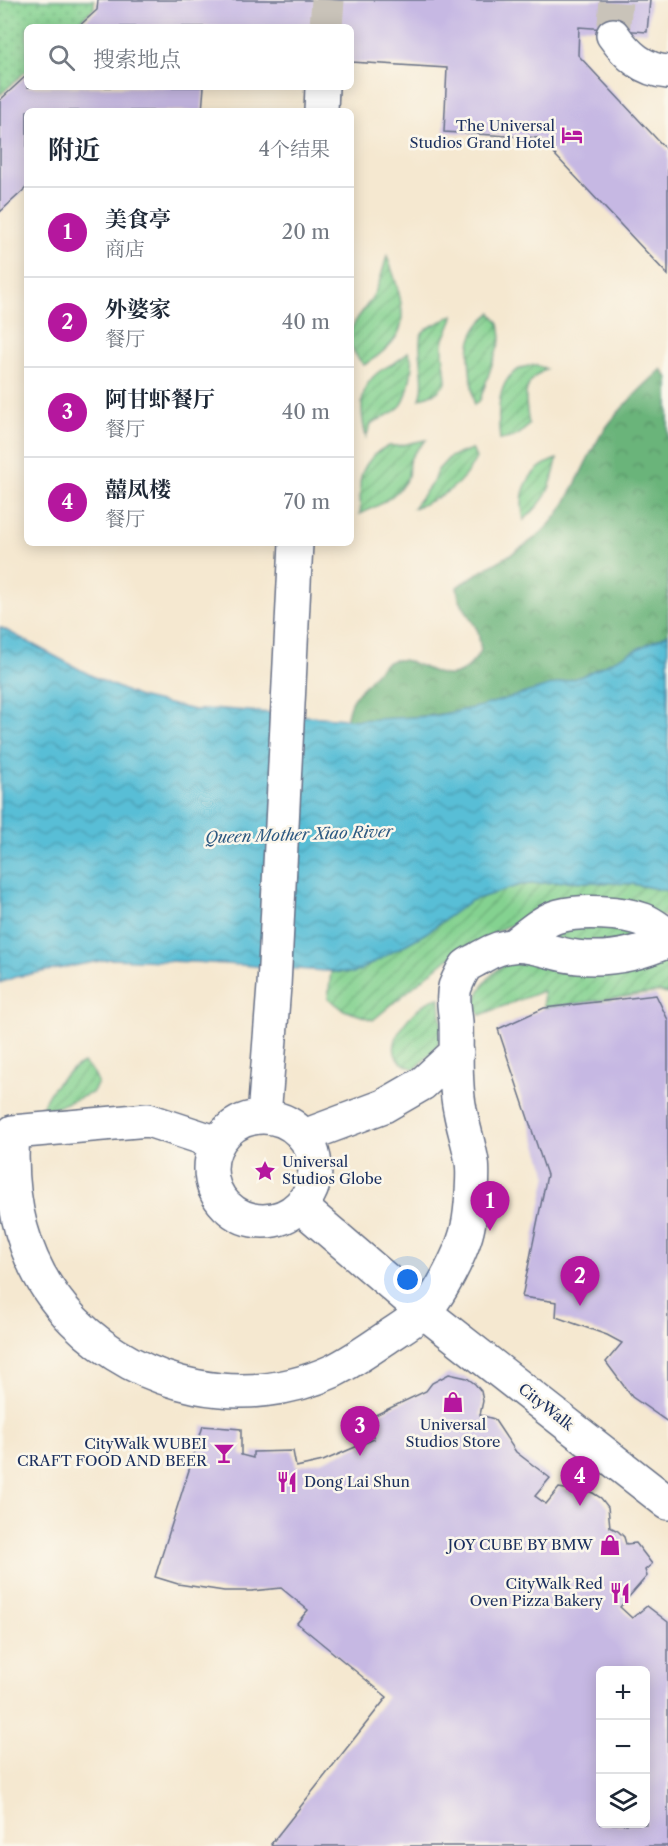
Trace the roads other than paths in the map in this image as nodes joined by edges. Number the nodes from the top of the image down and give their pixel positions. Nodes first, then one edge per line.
1 (613, 34) tunnel mouth
2 (668, 72) edge
3 (322, 90) edge
4 (321, 108) edge
5 (296, 546) edge
6 (668, 935) edge
7 (668, 941) edge
8 (515, 944) junction
9 (457, 1052) junction
10 (264, 1117) junction
11 (304, 1136) junction
12 (218, 1143) junction
13 (300, 1206) junction
14 (424, 1312) junction
15 (668, 1503) edge

1 - 2 street
3 - 4 street
5 - 10 street
6 - 8 street
7 - 8 street
8 - 9 street
9 - 11 street
9 - 14 street
10 - 11 street
10 - 12 street
11 - 13 street
12 - 13 street
12 - 14 street
13 - 14 street, CityWalk
14 - 15 street, CityWalk

